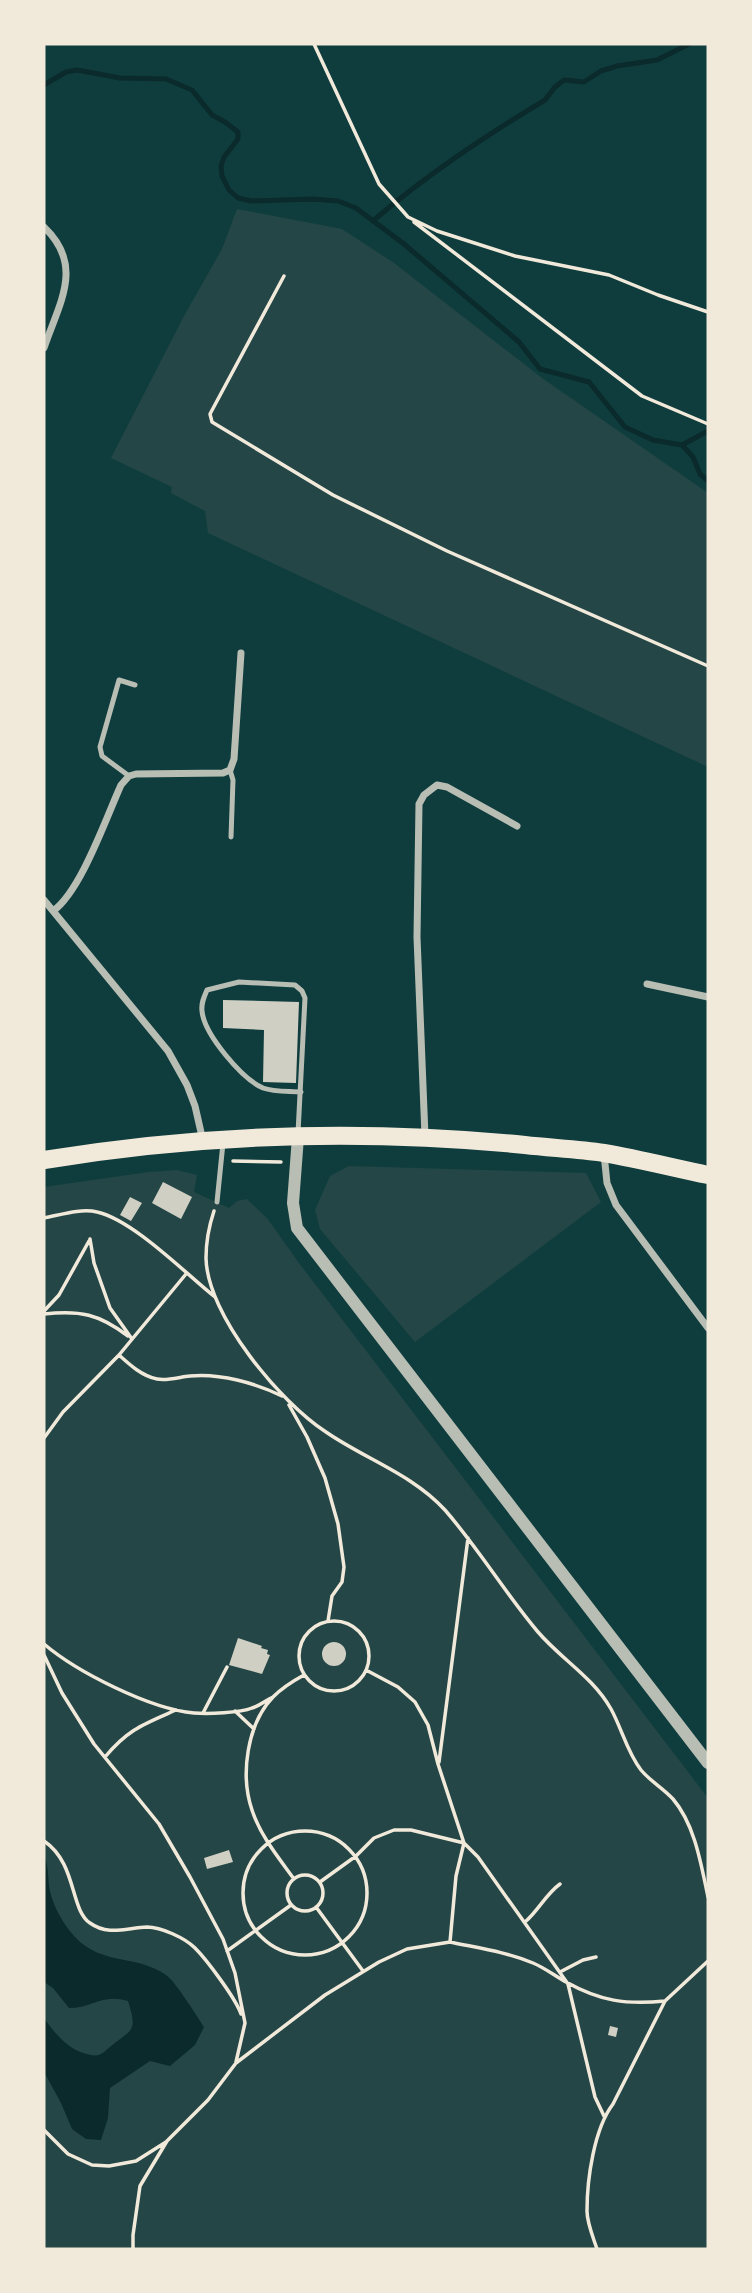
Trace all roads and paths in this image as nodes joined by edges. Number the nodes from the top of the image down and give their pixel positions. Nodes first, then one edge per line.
1 (314, 44) edge
2 (408, 217) junction
3 (44, 227) edge
4 (284, 276) dead end
5 (708, 312) edge
6 (44, 348) edge
7 (708, 424) edge
8 (241, 653) dead end
9 (708, 666) edge
10 (135, 685) dead end
11 (230, 770) junction
12 (129, 776) junction
13 (517, 826) dead end
14 (231, 837) dead end
15 (44, 901) edge
16 (54, 911) junction
17 (648, 984) dead end
18 (708, 998) edge
19 (302, 1092) junction
20 (298, 1137) junction
21 (425, 1137) junction
22 (223, 1140) junction
23 (203, 1141) junction
24 (604, 1153) junction
25 (44, 1160) edge
26 (233, 1161) dead end
27 (276, 1162) dead end
28 (708, 1175) edge
29 (217, 1202) joint
30 (44, 1219) edge
31 (186, 1274) junction
32 (215, 1297) junction
33 (44, 1313) edge
34 (708, 1328) edge
35 (132, 1339) junction
36 (120, 1356) junction
37 (283, 1397) junction
38 (288, 1403) junction
39 (44, 1438) edge
40 (468, 1538) junction
41 (328, 1621) junction
42 (44, 1644) edge
43 (44, 1656) edge
44 (45, 1662) edge
45 (227, 1667) dead end
46 (366, 1670) junction
47 (304, 1675) junction
48 (271, 1698) junction
49 (178, 1709) junction
50 (235, 1711) junction
51 (202, 1713) junction
52 (254, 1729) junction
53 (105, 1757) junction
54 (708, 1763) edge
55 (438, 1764) junction
56 (44, 1842) edge
57 (268, 1843) junction
58 (464, 1843) junction
59 (356, 1856) junction
60 (294, 1879) junction
61 (320, 1882) junction
62 (560, 1884) dead end
63 (708, 1897) edge
64 (292, 1905) junction
65 (316, 1907) junction
66 (525, 1922) junction
67 (256, 1931) junction
68 (450, 1942) junction
69 (343, 1943) junction
70 (227, 1951) junction
71 (596, 1957) dead end
72 (708, 1961) edge
73 (363, 1971) junction
74 (560, 1972) junction
75 (568, 1984) junction
76 (665, 2001) junction
77 (245, 2026) junction
78 (236, 2063) junction
79 (604, 2116) junction
80 (44, 2130) edge
81 (167, 2141) junction
82 (133, 2249) edge
83 (597, 2249) edge

1 - 2 path
2 - 5 path
2 - 7 path
3 - 6 street
4 - 9 path
8 - 11 street
10 - 12 lane
11 - 12 street
11 - 14 lane
12 - 16 street
13 - 21 street
15 - 16 street
16 - 23 street
17 - 18 street
19 - 19 lane
19 - 20 lane
20 - 21 main road
20 - 22 main road
20 - 54 street
21 - 24 main road
22 - 23 main road
22 - 29 lane
23 - 25 main road
24 - 28 main road
24 - 34 street
26 - 27 path
29 - 32 path
30 - 31 path
31 - 32 path
31 - 35 path
32 - 37 path
33 - 35 path
33 - 35 path
35 - 36 path
36 - 37 path
36 - 39 path
37 - 38 path
38 - 40 path
38 - 41 path
40 - 55 path
40 - 63 path
41 - 46 path
41 - 47 path
42 - 49 path
43 - 44 path
44 - 53 path
45 - 51 path
46 - 47 path
46 - 55 path
47 - 48 path
48 - 50 path
48 - 52 path
49 - 51 path
49 - 53 path
50 - 51 path
50 - 52 path
52 - 57 path
53 - 70 path
55 - 58 path
56 - 77 path
57 - 59 path
57 - 60 path
57 - 67 path
58 - 59 path
58 - 66 path
58 - 68 path
59 - 61 path
59 - 69 path
60 - 61 path
60 - 64 path
61 - 65 path
62 - 66 path
64 - 65 path
64 - 67 path
65 - 69 path
66 - 74 path
67 - 69 path
67 - 70 path
68 - 73 path
68 - 75 path
69 - 73 path
70 - 77 path
71 - 74 path
72 - 76 path
73 - 78 path
74 - 75 path
75 - 76 path
75 - 79 path
76 - 79 path
77 - 78 path
78 - 81 path
79 - 83 path
80 - 81 path
81 - 82 path

